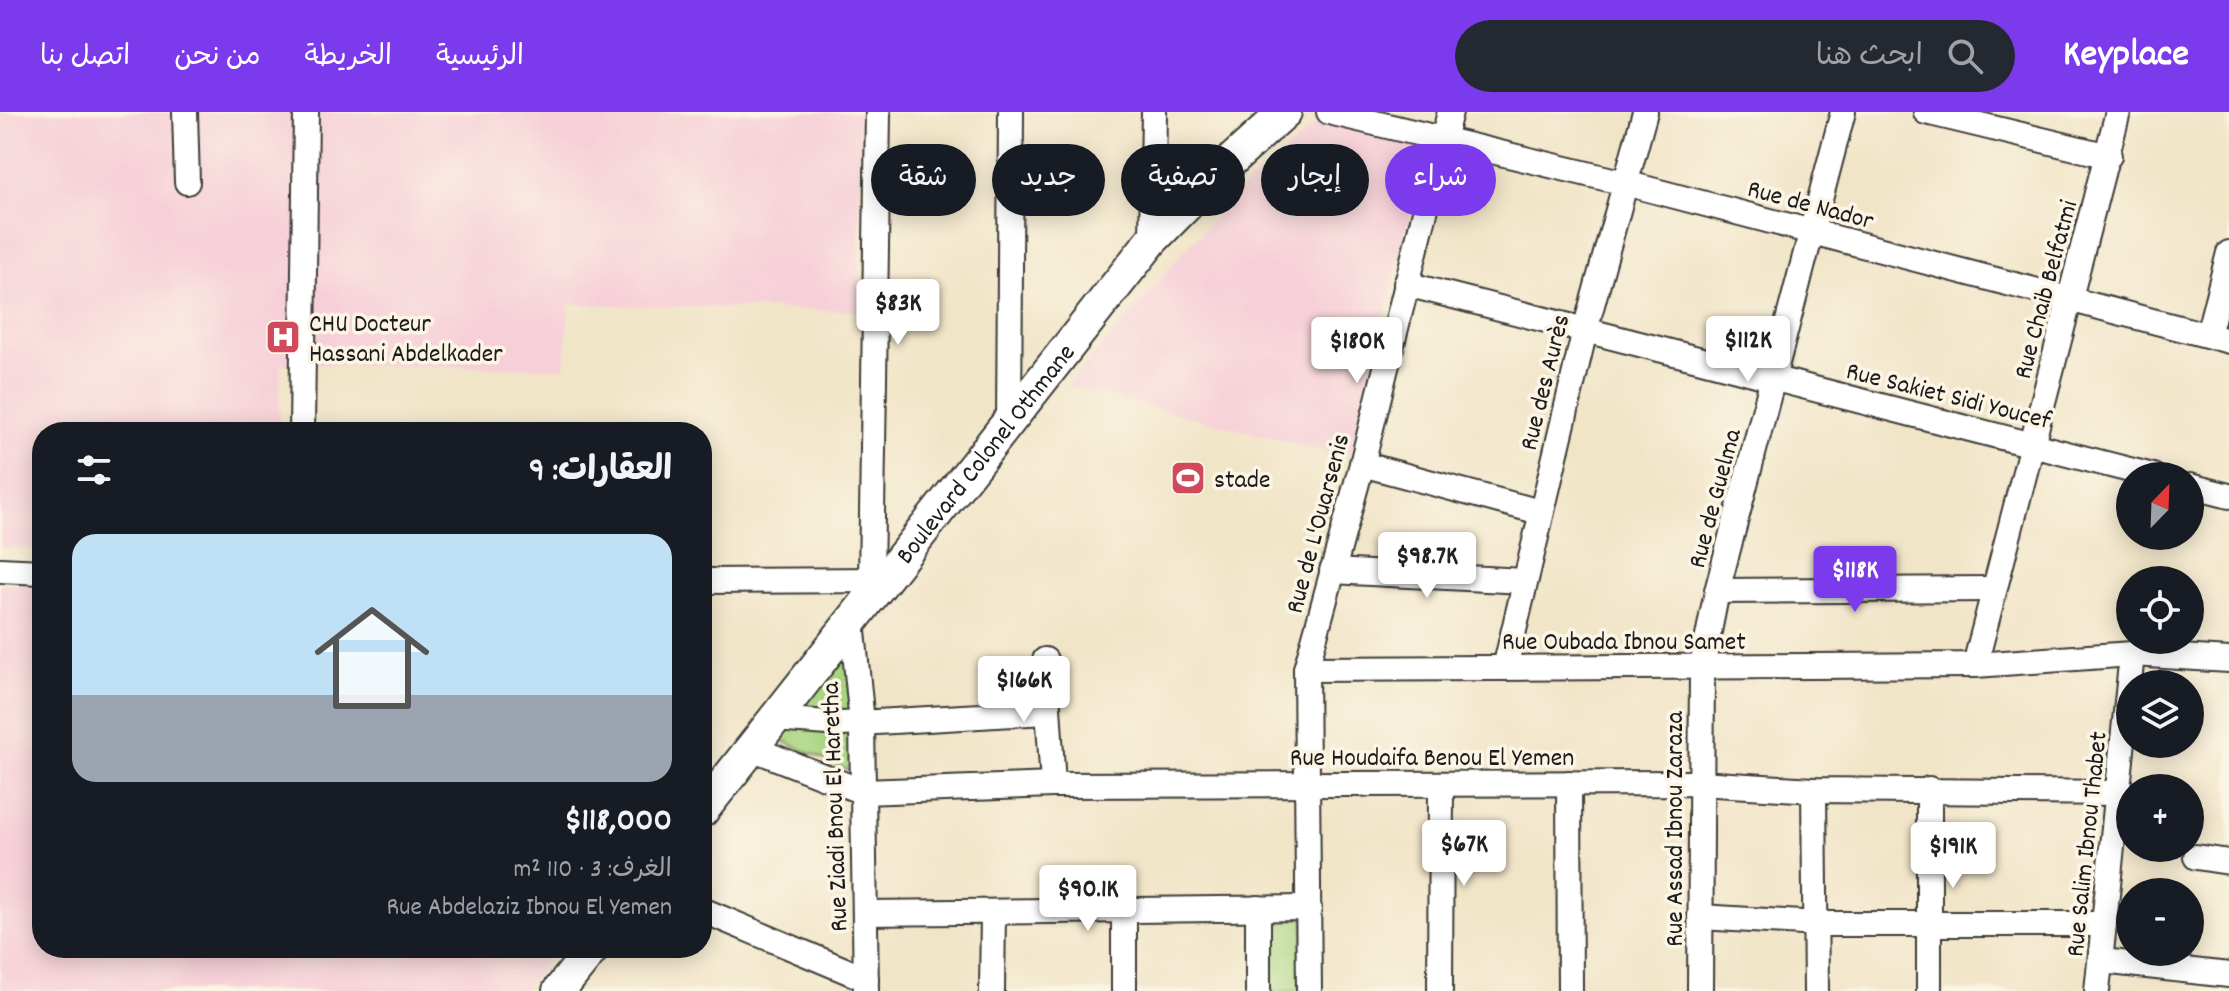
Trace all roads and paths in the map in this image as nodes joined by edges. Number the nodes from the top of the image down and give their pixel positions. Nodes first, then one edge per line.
1 (185, 112) edge
2 (306, 112) edge
3 (878, 112) edge
4 (1011, 112) edge
5 (1154, 112) edge
6 (1285, 112) edge
7 (1329, 112) edge
8 (1450, 112) edge
9 (1645, 112) edge
10 (1843, 112) edge
11 (1926, 112) edge
12 (2118, 112) edge
13 (1445, 137) junction
14 (2109, 156) junction
15 (187, 182) dead end
16 (1625, 183) junction
17 (1813, 232) junction
18 (1152, 240) junction
19 (2229, 253) edge
20 (1406, 284) junction
21 (2068, 301) junction
22 (1585, 330) junction
23 (2219, 338) edge
24 (1775, 379) junction
25 (302, 422) edge
26 (1009, 423) junction
27 (2033, 444) junction
28 (1362, 464) junction
29 (2116, 466) edge
30 (2204, 490) edge
31 (2229, 496) edge
32 (1540, 512) junction
33 (0, 570) edge
34 (1332, 571) junction
35 (32, 572) edge
36 (878, 580) junction
37 (712, 581) edge
38 (1524, 581) junction
39 (1993, 589) junction
40 (1717, 591) junction
41 (852, 621) junction
42 (2132, 654) junction
43 (1045, 660) dead end
44 (2229, 660) edge
45 (1975, 665) junction
46 (1702, 667) junction
47 (1505, 668) junction
48 (1306, 669) junction
49 (1047, 712) junction
50 (774, 719) junction
51 (862, 723) junction
52 (754, 749) junction
53 (2121, 774) edge
54 (1569, 783) junction
55 (1699, 783) junction
56 (1308, 784) junction
57 (1441, 784) junction
58 (1053, 785) junction
59 (1929, 789) junction
60 (1814, 790) junction
61 (863, 792) junction
62 (2116, 793) edge
63 (712, 799) edge
64 (2116, 819) edge
65 (2204, 858) edge
66 (2229, 862) edge
67 (1124, 908) junction
68 (1258, 908) junction
69 (1309, 908) junction
70 (993, 912) junction
71 (866, 913) junction
72 (712, 915) edge
73 (1700, 917) junction
74 (1818, 924) junction
75 (2104, 924) junction
76 (1929, 926) junction
77 (585, 958) edge
78 (2102, 961) junction
79 (2229, 975) edge
80 (866, 985) edge
81 (561, 990) edge
82 (992, 991) edge
83 (1124, 991) edge
84 (1258, 991) edge
85 (1309, 991) edge
86 (1440, 991) edge
87 (1570, 991) edge
88 (1700, 991) edge
89 (1816, 991) edge
90 (1929, 991) edge
91 (2097, 991) edge

1 - 15 street
2 - 25 street
3 - 36 street
4 - 26 street
5 - 18 street
6 - 18 main road, Boulevard Colonel Othmane
7 - 13 street, Rue de Nador
8 - 13 street, Rue de L'Ouarsenis
9 - 16 street, Rue des Aurès
10 - 17 street, Rue de Guelma
11 - 14 street
12 - 14 street, Rue Chaib Belfatmi
13 - 16 street, Rue de Nador
13 - 20 street, Rue de L'Ouarsenis
14 - 21 street, Rue Chaib Belfatmi
16 - 17 street, Rue de Nador
16 - 22 street, Rue des Aurès
17 - 21 street, Rue de Nador
17 - 24 street, Rue de Guelma
18 - 26 main road, Boulevard Colonel Othmane
19 - 23 street
20 - 22 street, Rue Sakiet Sidi Youcef
20 - 28 street, Rue de L'Ouarsenis
21 - 23 street, Rue de Nador
21 - 27 street, Rue Chaib Belfatmi
22 - 24 street, Rue Sakiet Sidi Youcef
22 - 32 street, Rue des Aurès
24 - 27 street, Rue Sakiet Sidi Youcef
24 - 40 street, Rue de Guelma
26 - 36 main road, Boulevard Colonel Othmane
27 - 29 street, Rue Sakiet Sidi Youcef
27 - 39 street, Rue Chaib Belfatmi
28 - 32 street
28 - 34 street, Rue de L'Ouarsenis
30 - 31 street
32 - 38 street, Rue des Aurès
33 - 35 street
34 - 38 street
34 - 48 street, Rue de L'Ouarsenis
36 - 37 street
36 - 41 main road, Boulevard Colonel Othmane
38 - 47 street, Rue des Aurès
39 - 40 street
39 - 45 street, Rue Chaib Belfatmi
40 - 46 street, Rue de Guelma
41 - 50 main road, Boulevard Colonel Othmane
41 - 51 street, Rue Ziadi Bnou El Haretha
42 - 44 street, Rue Oubada Ibnou Samet
42 - 45 street, Rue Oubada Ibnou Samet
42 - 53 street, Rue Salim Ibnou Thabet
43 - 49 street
45 - 46 street, Rue Oubada Ibnou Samet
46 - 47 street, Rue Oubada Ibnou Samet
46 - 55 street, Rue Assad Ibnou Zaraza
47 - 48 street, Rue Oubada Ibnou Samet
48 - 56 street, Rue de L'Ouarsenis
49 - 51 street
49 - 58 street
50 - 51 street
50 - 52 main road, Boulevard Colonel Othmane
51 - 61 street, Rue Ziadi Bnou El Haretha
52 - 61 street, Rue Houdaifa Benou El Yemen
52 - 63 main road, Boulevard Colonel Othmane
54 - 55 street, Rue Houdaifa Benou El Yemen
54 - 57 street, Rue Houdaifa Benou El Yemen
54 - 87 street
55 - 60 street, Rue Houdaifa Benou El Yemen
55 - 73 street, Rue Assad Ibnou Zaraza
56 - 57 street, Rue Houdaifa Benou El Yemen
56 - 58 street, Rue Houdaifa Benou El Yemen
56 - 69 street, Rue de L'Ouarsenis
57 - 86 street
58 - 61 street, Rue Houdaifa Benou El Yemen
59 - 60 street, Rue Houdaifa Benou El Yemen
59 - 62 street, Rue Houdaifa Benou El Yemen
59 - 76 street
60 - 74 street
61 - 71 street, Rue Ziadi Bnou El Haretha
64 - 75 street, Rue Salim Ibnou Thabet
65 - 66 street
67 - 68 street
67 - 70 street
67 - 83 street
68 - 69 street
68 - 84 street
69 - 85 street, Rue de L'Ouarsenis
70 - 71 street
70 - 82 street
71 - 80 street, Rue Ziadi Bnou El Haretha
72 - 80 street
73 - 74 street
73 - 88 street, Rue Assad Ibnou Zaraza
74 - 76 street
74 - 89 street
75 - 76 street
75 - 78 street, Rue Salim Ibnou Thabet
76 - 90 street
77 - 81 main road
78 - 79 street
78 - 91 street, Rue Salim Ibnou Thabet

